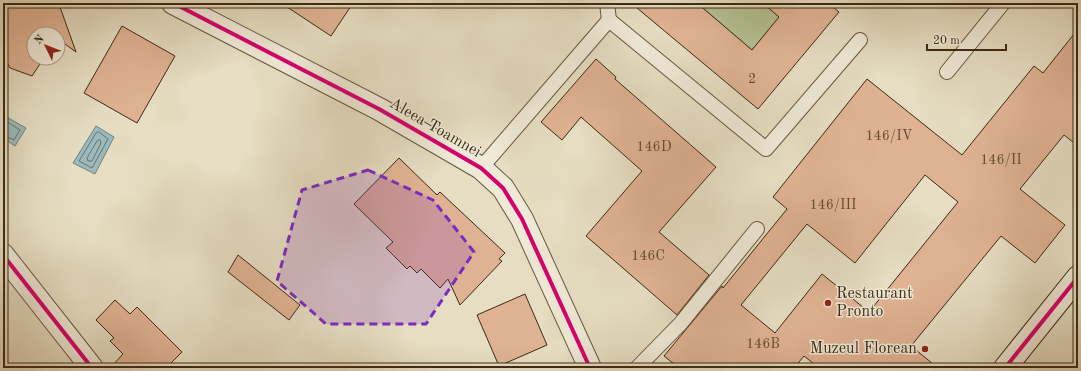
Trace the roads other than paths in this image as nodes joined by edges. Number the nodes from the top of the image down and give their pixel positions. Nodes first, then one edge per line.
1 (173, 3) edge
2 (607, 3) edge
3 (1003, 3) edge
4 (609, 20) junction
5 (860, 40) dead end
6 (947, 72) dead end
7 (481, 168) junction
8 (757, 229) dead end
9 (3, 255) edge
10 (1078, 277) edge
11 (92, 368) edge
12 (590, 368) edge
13 (637, 368) edge
14 (1005, 368) edge

1 - 7 street, Aleea Toamnei
2 - 4 lane
3 - 6 lane
4 - 5 lane
4 - 7 lane
7 - 12 street, Aleea Toamnei
8 - 13 lane
9 - 11 street
10 - 14 street

